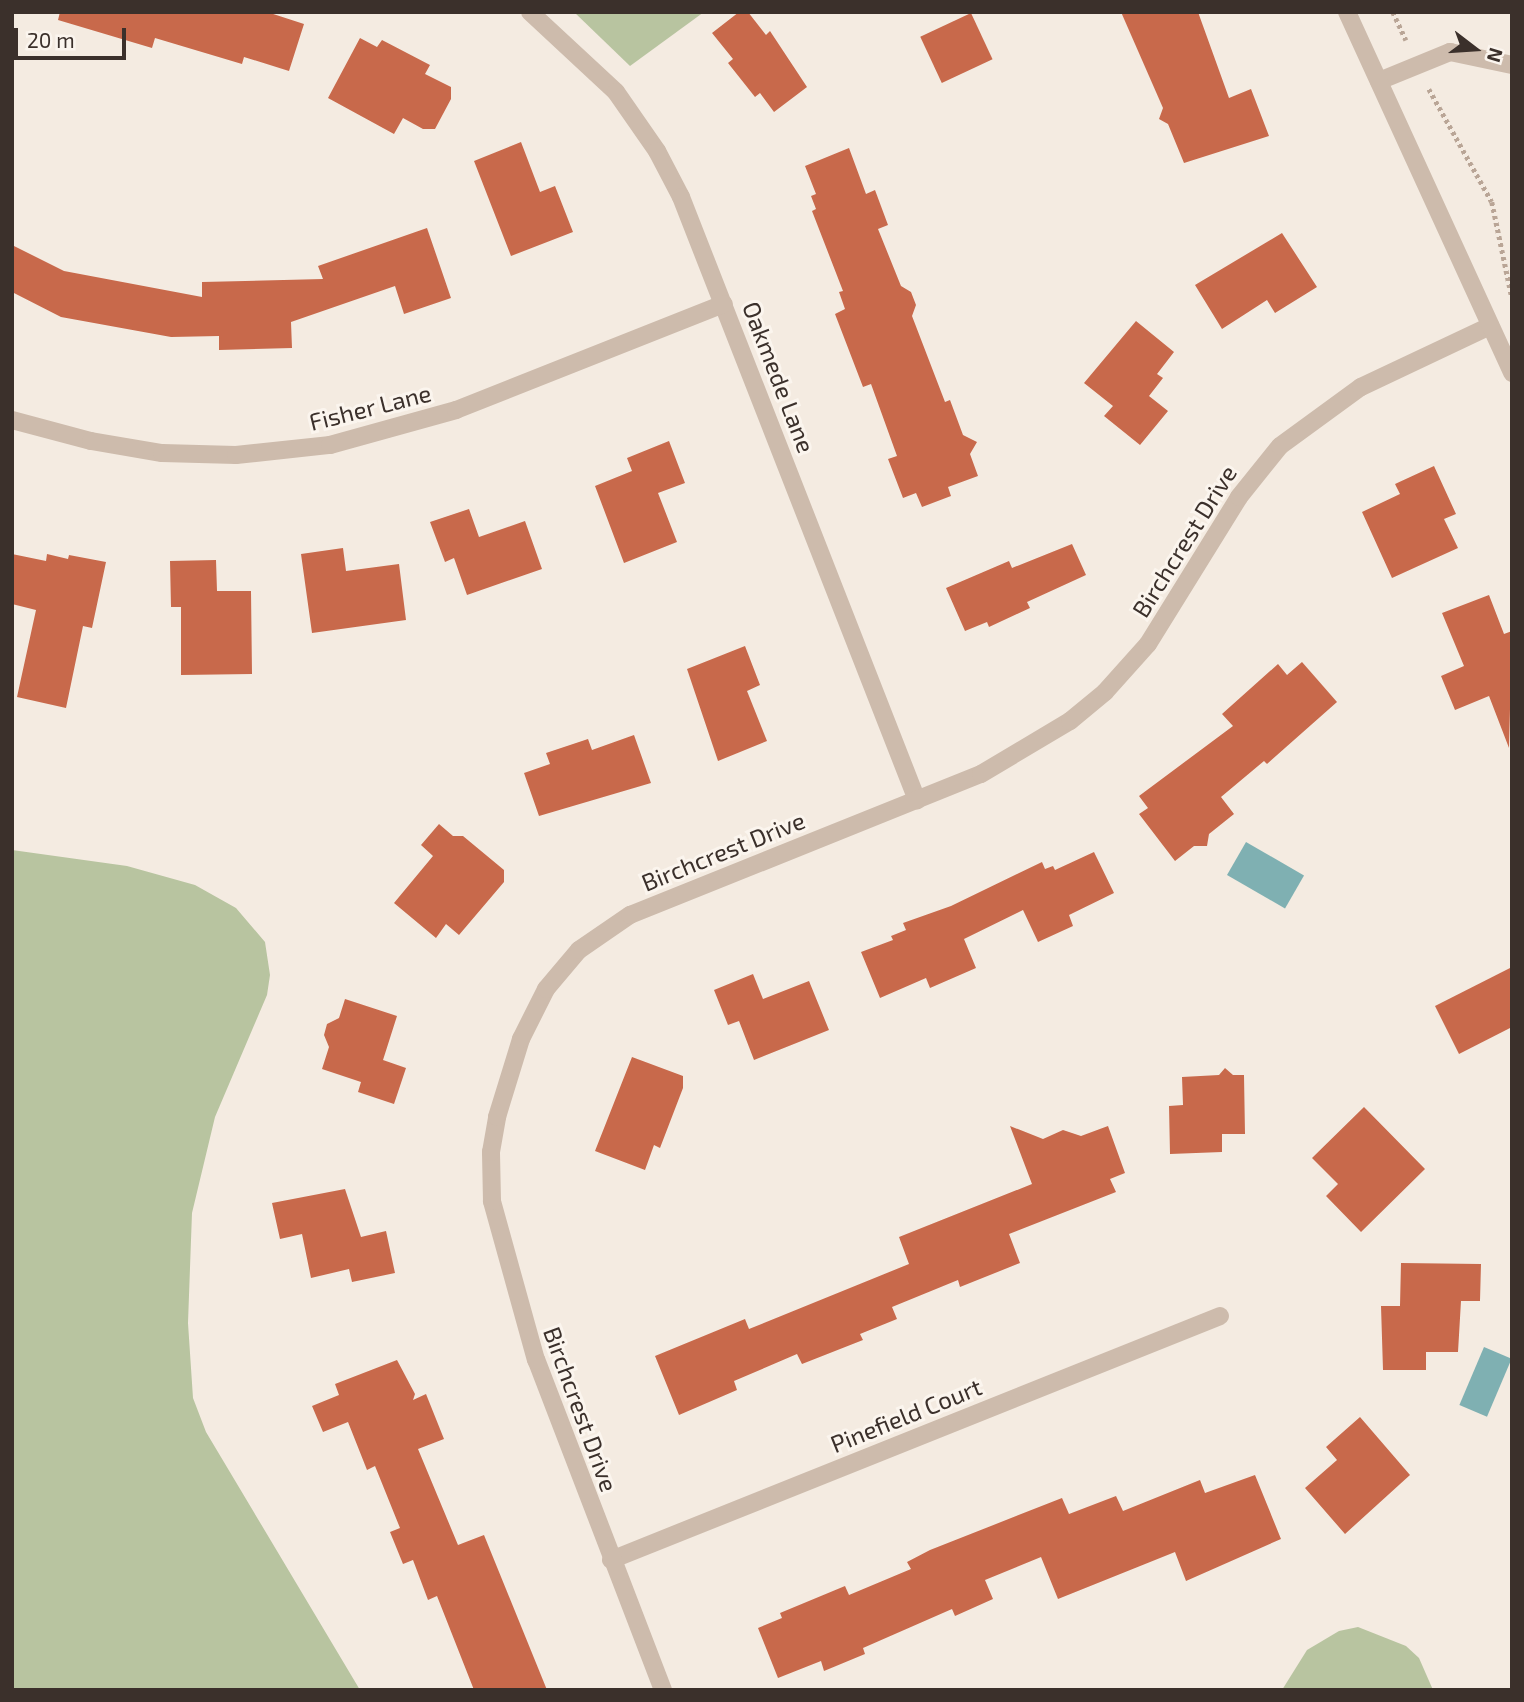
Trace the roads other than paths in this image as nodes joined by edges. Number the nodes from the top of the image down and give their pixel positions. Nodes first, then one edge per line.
1 (530, 12) edge
2 (1347, 12) edge
3 (1512, 65) edge
4 (1378, 81) junction
5 (724, 304) junction
6 (1490, 326) junction
7 (1512, 373) edge
8 (12, 420) edge
9 (917, 800) junction
10 (1220, 1316) dead end
11 (611, 1559) junction
12 (663, 1690) edge

1 - 5 street, Oakmede Lane
2 - 4 street
3 - 4 street
4 - 6 street
5 - 8 street, Fisher Lane
5 - 9 street, Oakmede Lane
6 - 7 street
6 - 9 street, Birchcrest Drive
9 - 11 street, Birchcrest Drive
10 - 11 street, Pinefield Court
11 - 12 street, Birchcrest Drive

